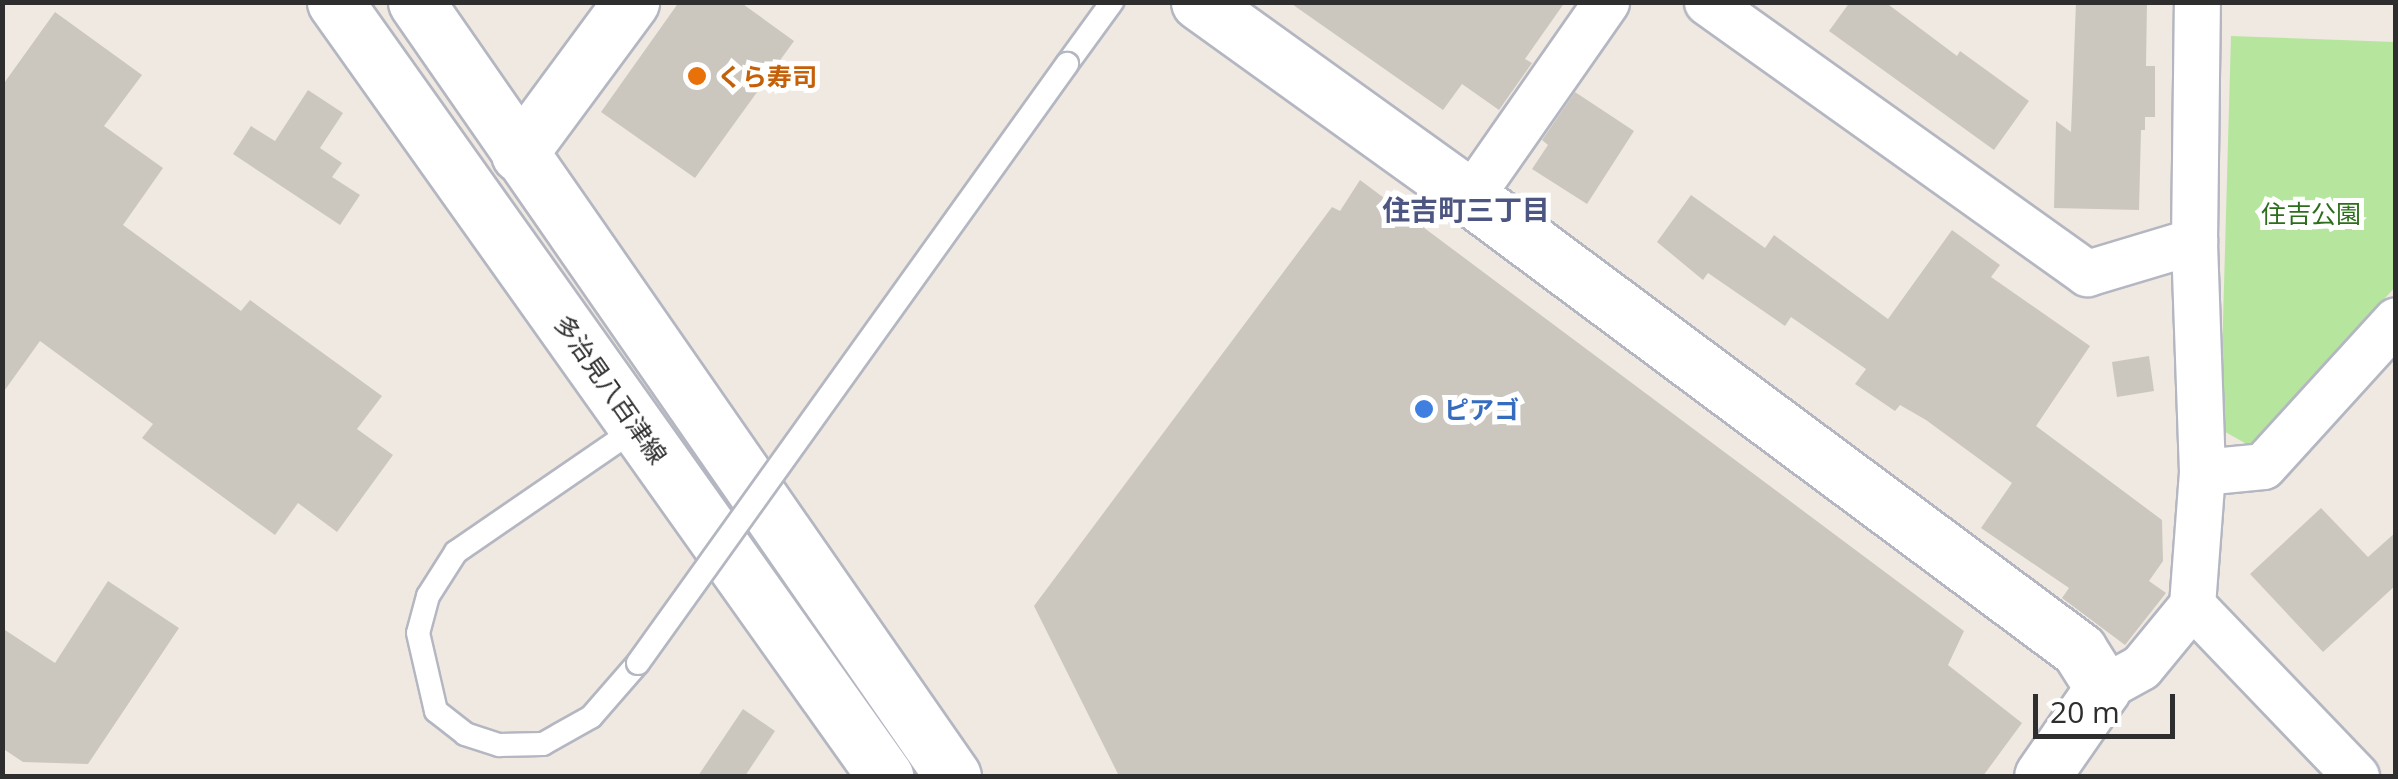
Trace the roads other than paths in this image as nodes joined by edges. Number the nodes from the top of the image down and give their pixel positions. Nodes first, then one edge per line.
1 (335, 2) edge
2 (416, 2) edge
3 (631, 2) edge
4 (1112, 2) edge
5 (1199, 2) edge
6 (1606, 2) edge
7 (1707, 2) edge
8 (2197, 2) edge
9 (518, 154) junction
10 (1470, 197) junction
11 (2194, 242) junction
12 (2396, 320) edge
13 (638, 427) junction
14 (2202, 472) junction
15 (2192, 606) junction
16 (2102, 688) junction
17 (885, 776) edge
18 (953, 776) edge
19 (2042, 776) edge
20 (2356, 776) edge

1 - 13 main road, 多治見八百津線
2 - 9 main road
3 - 9 main road
4 - 13 lane, bridge
5 - 10 main road
6 - 10 street
7 - 11 street
8 - 11 street
9 - 18 main road
10 - 16 main road
11 - 14 street
12 - 14 street
13 - 17 main road, 多治見八百津線
14 - 15 street
15 - 16 street
15 - 20 street
16 - 19 main road

